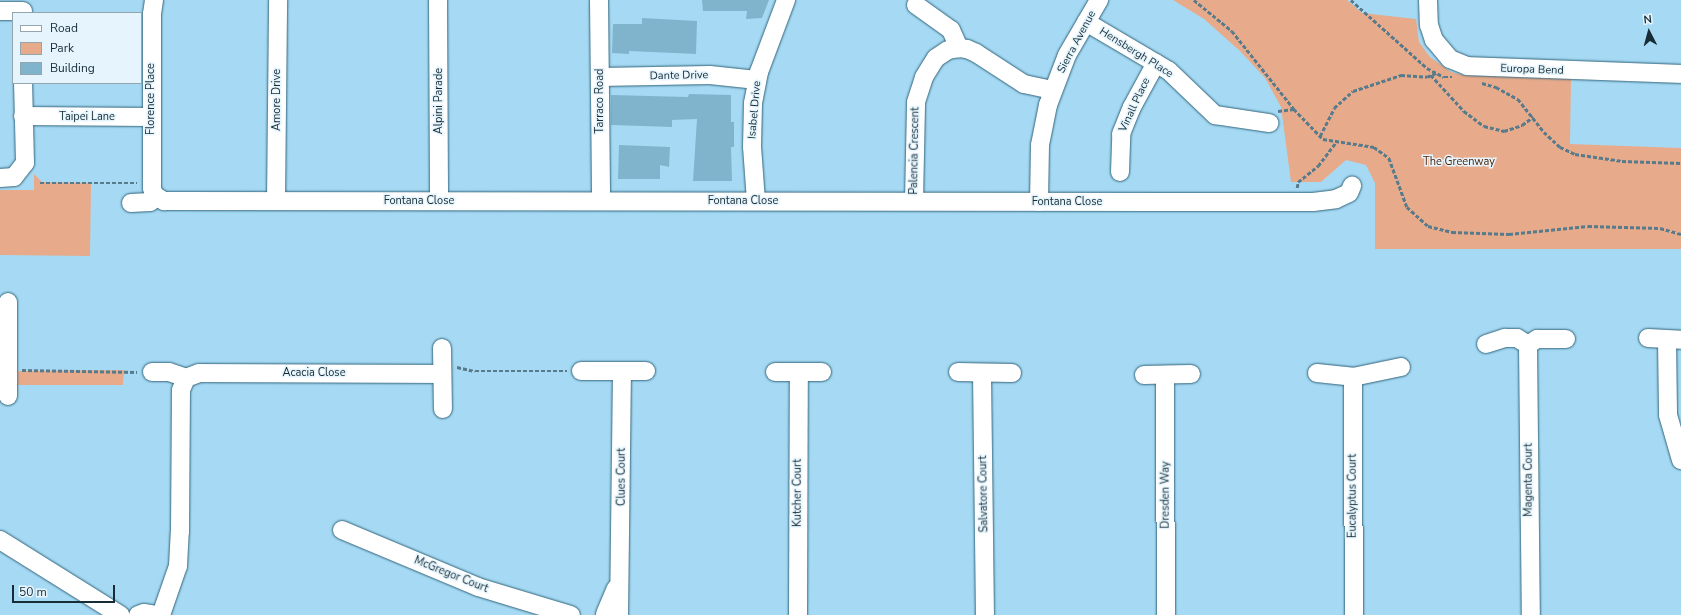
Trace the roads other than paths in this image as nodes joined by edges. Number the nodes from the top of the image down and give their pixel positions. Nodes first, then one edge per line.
1 (154, 0) edge
2 (278, 0) edge
3 (438, 0) edge
4 (599, 0) edge
5 (786, 0) edge
6 (1099, 0) edge
7 (1428, 0) edge
8 (916, 5) dead end
9 (23, 8) edge
10 (0, 11) edge
11 (1086, 22) junction
12 (959, 48) junction
13 (1156, 63) junction
14 (1681, 74) edge
15 (600, 77) junction
16 (757, 80) junction
17 (23, 84) edge
18 (1053, 90) junction
19 (23, 116) junction
20 (151, 117) junction
21 (1268, 123) dead end
22 (1120, 172) dead end
23 (7, 173) edge
24 (1352, 186) dead end
25 (154, 190) junction
26 (276, 201) junction
27 (439, 201) junction
28 (601, 201) junction
29 (756, 201) junction
30 (914, 201) junction
31 (1039, 202) junction
32 (131, 203) dead end
33 (8, 302) dead end
34 (4, 337) edge
35 (1648, 338) dead end
36 (1566, 339) dead end
37 (1674, 340) edge
38 (1486, 344) dead end
39 (1528, 345) junction
40 (442, 348) dead end
41 (1401, 367) dead end
42 (442, 370) junction
43 (581, 371) road end
44 (622, 371) junction
45 (646, 371) dead end
46 (152, 372) road end
47 (775, 372) dead end
48 (799, 372) junction
49 (822, 372) dead end
50 (958, 372) dead end
51 (982, 372) junction
52 (1012, 373) dead end
53 (1317, 373) dead end
54 (1191, 374) dead end
55 (1144, 375) dead end
56 (1165, 375) junction
57 (1353, 377) junction
58 (186, 378) junction
59 (8, 396) dead end
60 (443, 410) dead end
61 (1681, 460) edge
62 (342, 530) dead end
63 (0, 540) edge
64 (120, 615) edge
65 (138, 615) edge
66 (156, 615) edge
67 (161, 615) edge
68 (566, 615) edge
69 (610, 615) edge
70 (798, 615) edge
71 (985, 615) edge
72 (1166, 615) edge
73 (1354, 615) edge
74 (1531, 615) edge

1 - 20 street, Florence Place
2 - 26 street, Amore Drive
3 - 27 street, Alpini Parade
4 - 15 street, Tarraco Road
5 - 16 street, Isabel Drive
6 - 11 street, Sierra Avenue
7 - 14 street, Europa Bend
8 - 12 street
9 - 10 street
11 - 13 street, Hensbergh Place
11 - 18 street, Sierra Avenue
12 - 18 street
12 - 30 street, Palencia Crescent
13 - 21 street, Hensbergh Place
13 - 22 street, Vinall Place
15 - 16 street, Dante Drive
15 - 28 street, Tarraco Road
16 - 29 street, Isabel Drive
17 - 19 street
18 - 31 street, Sierra Avenue
19 - 20 street, Taipei Lane
19 - 23 street
20 - 25 street, Florence Place
24 - 31 street, Fontana Close
25 - 26 street, Fontana Close
25 - 32 street, Fontana Close
26 - 27 street, Fontana Close
27 - 28 street, Fontana Close
28 - 29 street, Fontana Close
29 - 30 street, Fontana Close
30 - 31 street, Fontana Close
33 - 34 street
34 - 59 street
35 - 37 street
36 - 39 street
37 - 61 street
38 - 39 street
39 - 74 street, Magenta Court
40 - 42 street
41 - 57 street
42 - 58 street, Acacia Close
42 - 60 street
43 - 44 street
44 - 45 street
44 - 69 street, Clues Court
46 - 58 street
47 - 48 street
48 - 49 street
48 - 70 street, Kutcher Court
50 - 51 street
51 - 52 street
51 - 71 street, Salvatore Court
53 - 57 street
54 - 56 street
55 - 56 street
56 - 72 street, Dresden Way
57 - 73 street, Eucalyptus Court
58 - 67 street
62 - 68 street, McGregor Court
63 - 64 street
65 - 66 street

